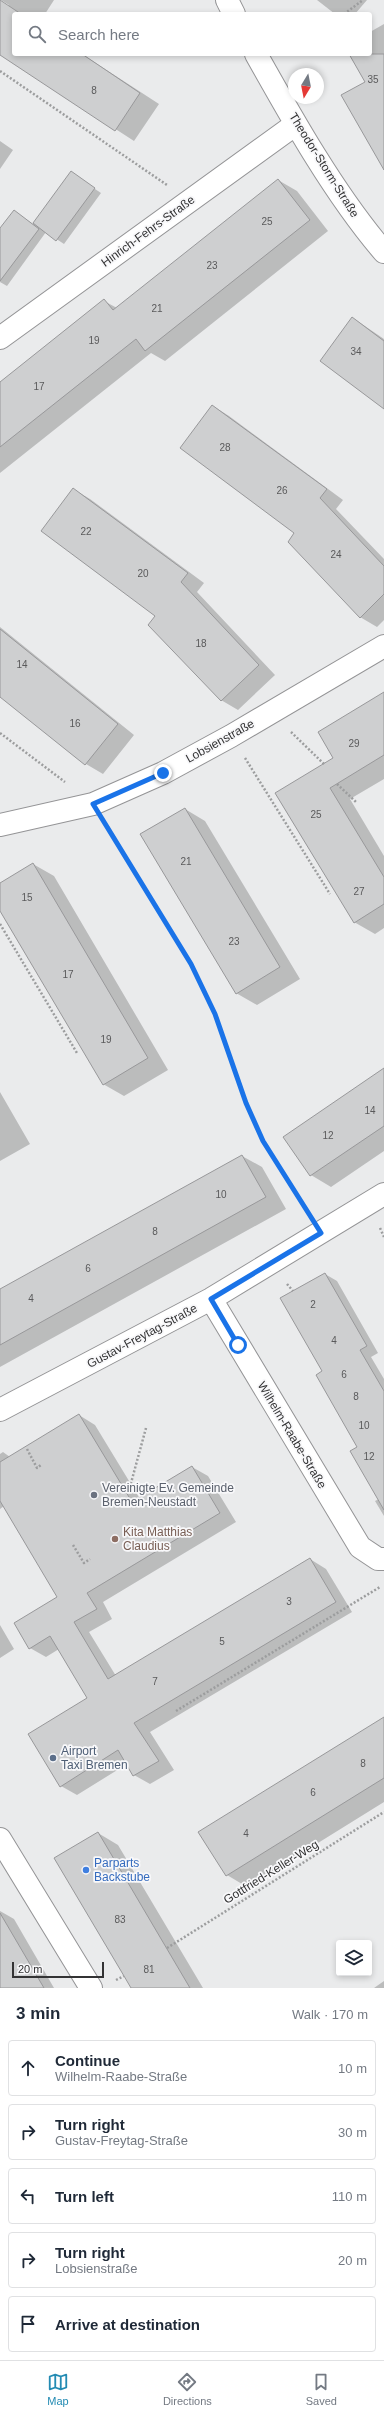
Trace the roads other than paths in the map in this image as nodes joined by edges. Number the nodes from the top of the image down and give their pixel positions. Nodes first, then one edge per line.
1 (227, 0) edge
2 (233, 12) edge
3 (257, 56) edge
4 (296, 124) junction
5 (384, 252) edge
6 (0, 338) edge
7 (384, 646) edge
8 (0, 825) edge
9 (384, 1194) edge
10 (211, 1299) junction
11 (0, 1410) edge
12 (384, 1559) edge
13 (0, 1839) edge
14 (89, 1988) edge

1 - 2 street
3 - 4 street, Theodor-Storm-Straße
4 - 5 street, Theodor-Storm-Straße
4 - 6 street, Hinrich-Fehrs-Straße
7 - 8 street, Lobsienstraße
9 - 10 street, Gustav-Freytag-Straße
10 - 11 street, Gustav-Freytag-Straße
10 - 12 street, Wilhelm-Raabe-Straße
13 - 14 street

